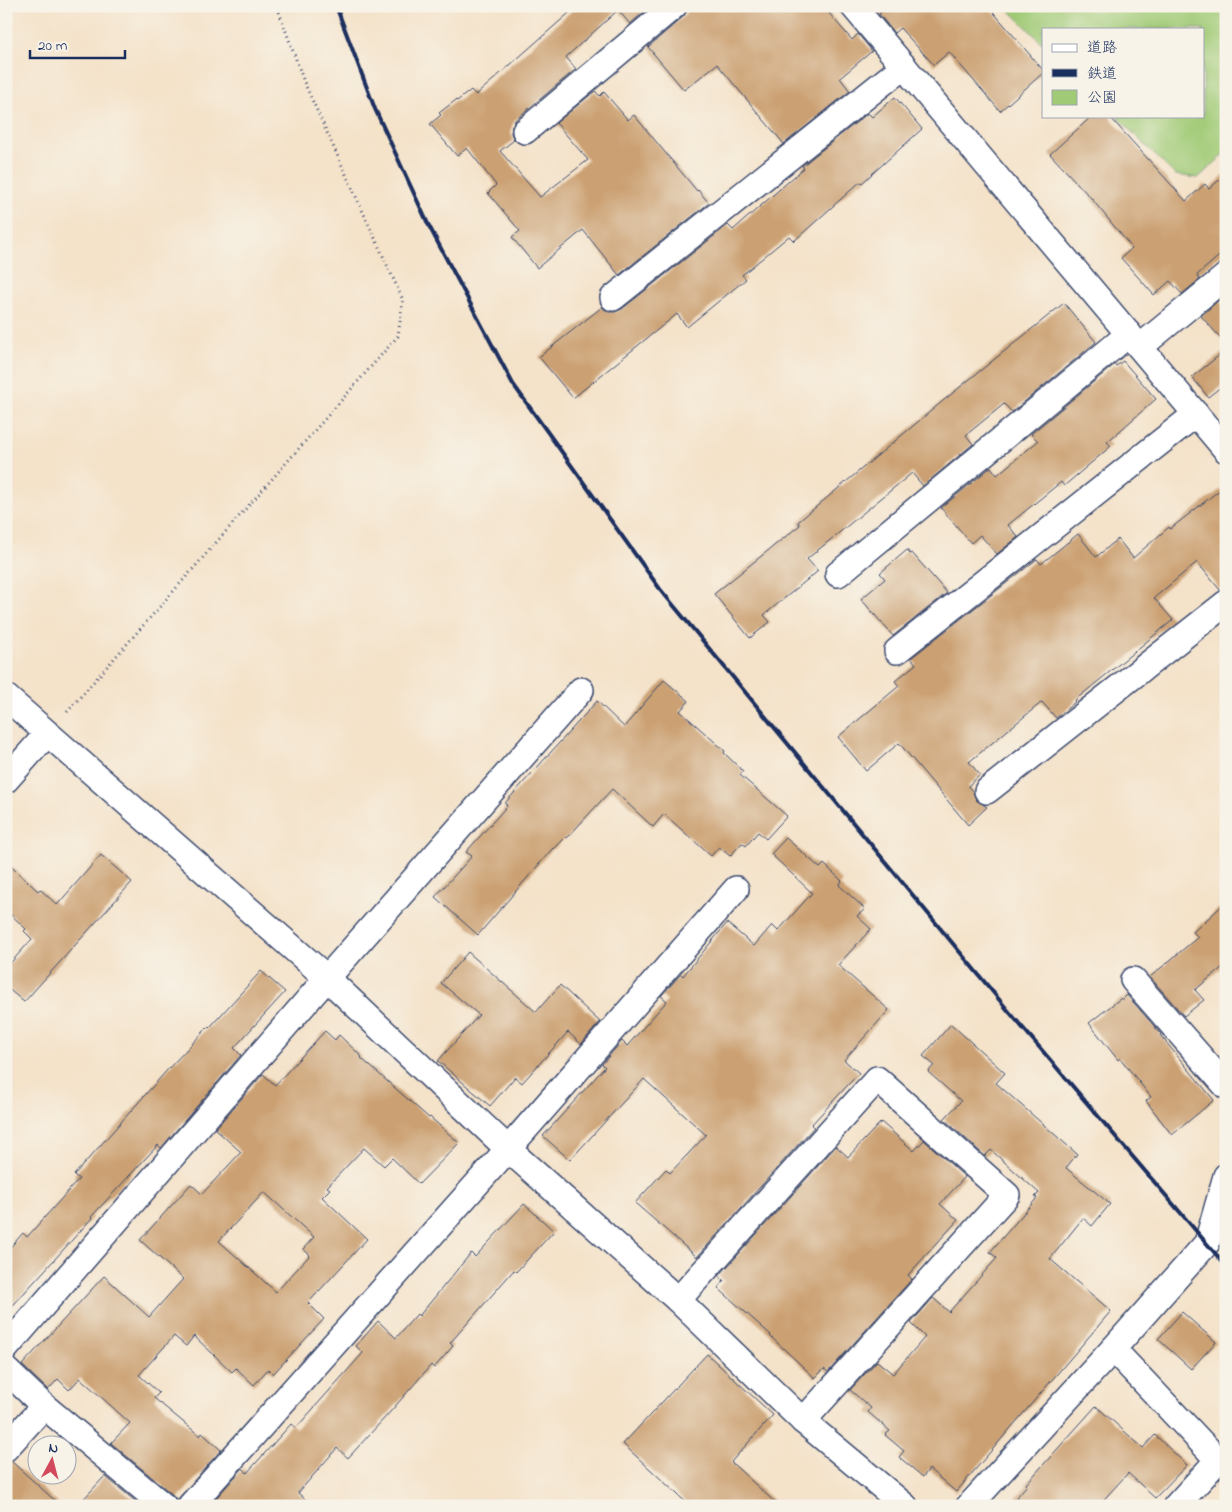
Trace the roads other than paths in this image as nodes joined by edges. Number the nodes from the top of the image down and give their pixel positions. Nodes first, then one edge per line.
1 (674, 6) edge
2 (853, 6) edge
3 (904, 66) junction
4 (525, 131) dead end
5 (1226, 276) edge
6 (613, 298) dead end
7 (1134, 341) junction
8 (1196, 414) junction
9 (1226, 450) edge
10 (838, 574) dead end
11 (1226, 603) edge
12 (897, 651) dead end
13 (581, 690) dead end
14 (6, 697) edge
15 (48, 734) junction
16 (6, 780) edge
17 (986, 791) dead end
18 (736, 890) dead end
19 (327, 978) junction
20 (1133, 980) dead end
21 (1226, 1086) edge
22 (508, 1148) junction
23 (1226, 1176) edge
24 (678, 1300) junction
25 (6, 1348) edge
26 (1113, 1349) junction
27 (6, 1370) edge
28 (44, 1406) junction
29 (803, 1421) junction
30 (6, 1448) edge
31 (164, 1506) edge
32 (190, 1506) edge
33 (905, 1506) edge
34 (968, 1506) edge
35 (1176, 1506) edge

1 - 4 street
2 - 3 street
3 - 6 street
3 - 7 street
5 - 7 street
7 - 8 street
7 - 10 street
8 - 9 street
8 - 12 street
11 - 17 street
13 - 19 street
14 - 15 street
15 - 16 street
15 - 19 street
18 - 22 street
19 - 22 street
19 - 25 street
20 - 21 street
22 - 24 street
22 - 32 street
23 - 26 street
24 - 29 street
24 - 29 street
26 - 34 street
26 - 35 street
27 - 28 street
28 - 30 street
28 - 31 street
29 - 33 street

